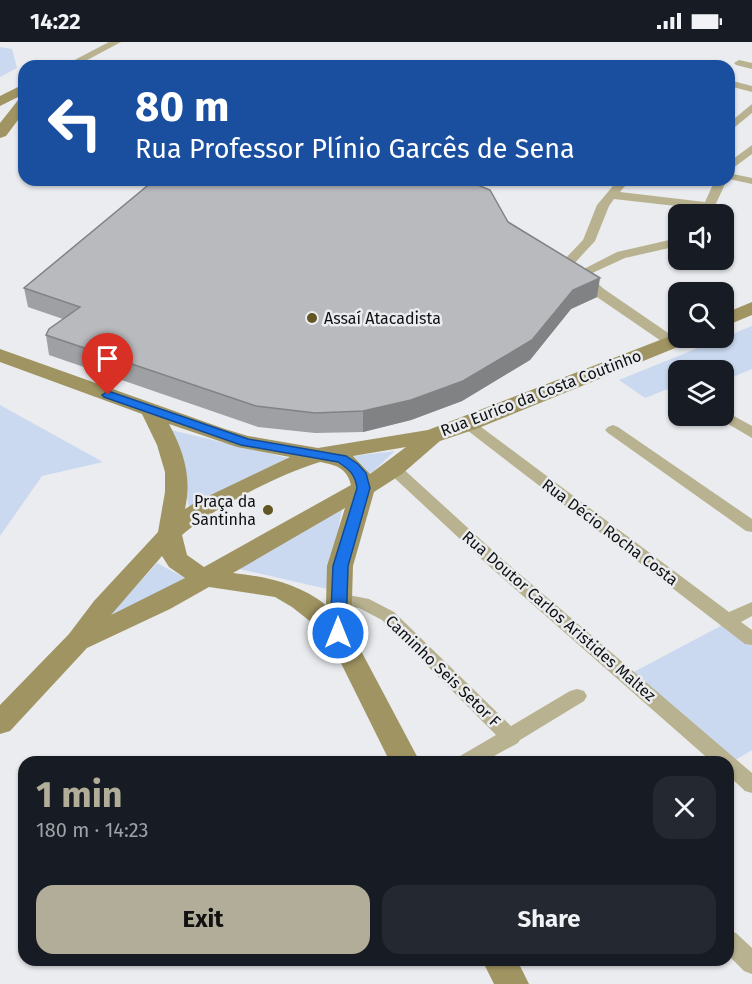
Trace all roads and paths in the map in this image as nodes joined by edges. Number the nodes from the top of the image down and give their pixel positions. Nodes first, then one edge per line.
1 (115, 42) edge
2 (93, 47) edge
3 (76, 60) edge
4 (739, 63) dead end
5 (752, 66) edge
6 (735, 85) edge
7 (18, 89) edge
8 (752, 89) edge
9 (18, 92) edge
10 (0, 93) edge
11 (0, 102) edge
12 (752, 107) edge
13 (18, 109) edge
14 (735, 117) edge
15 (1, 130) edge
16 (752, 148) edge
17 (747, 157) edge
18 (735, 177) edge
19 (752, 181) edge
20 (618, 186) edge
21 (718, 186) edge
22 (610, 195) junction
23 (668, 204) edge
24 (710, 204) edge
25 (668, 244) edge
26 (580, 274) junction
27 (752, 308) edge
28 (734, 316) edge
29 (668, 334) edge
30 (668, 344) edge
31 (0, 355) edge
32 (151, 410) junction
33 (734, 422) edge
34 (468, 424) junction
35 (613, 430) dead end
36 (752, 433) edge
37 (432, 436) junction
38 (322, 454) junction
39 (394, 469) junction
40 (363, 488) junction
41 (752, 527) edge
42 (169, 536) junction
43 (204, 578) junction
44 (338, 598) junction
45 (752, 608) edge
46 (728, 621) junction
47 (338, 633) junction
48 (752, 639) edge
49 (78, 641) junction
50 (577, 696) dead end
51 (0, 723) edge
52 (511, 738) junction
53 (402, 756) edge
54 (478, 756) edge
55 (719, 756) edge
56 (734, 769) edge
57 (752, 785) edge
58 (734, 946) edge
59 (752, 964) edge
60 (502, 966) edge
61 (512, 984) edge

1 - 2 street
2 - 3 street
4 - 5 street
6 - 8 street
7 - 10 main road
9 - 11 main road
12 - 14 street
13 - 15 main road
16 - 17 street
18 - 19 street
20 - 22 street
21 - 24 street
22 - 23 street
22 - 26 street
25 - 26 street
26 - 29 street
27 - 28 main road
30 - 34 main road, Rua Eurico da Costa Coutinho
31 - 32 main road
32 - 38 main road
32 - 42 main road
33 - 36 street
34 - 37 main road, Rua Eurico da Costa Coutinho
34 - 46 street, Rua Décio Rocha Costa
35 - 41 street
37 - 38 main road, Rua Eurico da Costa Coutinho
37 - 39 main road, Rua Eurico da Costa Coutinho
38 - 40 main road
38 - 42 main road
39 - 40 main road, Rua Eurico da Costa Coutinho
39 - 55 street, Rua Doutor Carlos Aristides Maltez
40 - 43 main road, Rua Eurico da Costa Coutinho
40 - 44 main road
42 - 43 main road
42 - 49 main road
43 - 47 main road
43 - 49 main road, Rua Eurico da Costa Coutinho
44 - 47 main road
44 - 52 street, Caminho Seis Setor F
45 - 46 street
46 - 48 street, Rua Décio Rocha Costa
47 - 53 main road
49 - 51 main road
50 - 52 street
52 - 54 street
56 - 57 street, Rua Doutor Carlos Aristides Maltez
58 - 59 street
60 - 61 main road

